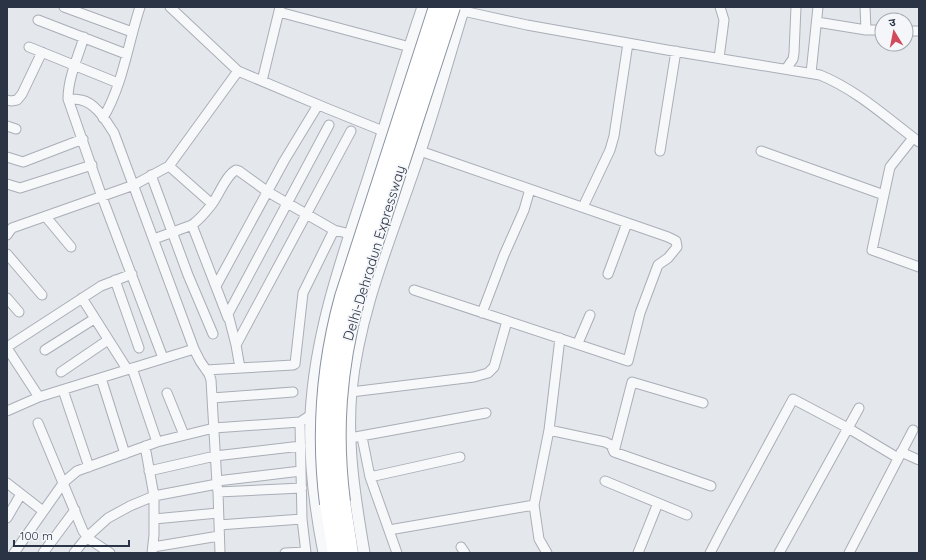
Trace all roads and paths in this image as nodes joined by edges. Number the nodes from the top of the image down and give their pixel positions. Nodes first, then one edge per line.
1 (64, 7) edge
2 (140, 7) edge
3 (170, 7) edge
4 (423, 7) edge
5 (437, 7) edge
6 (721, 7) edge
7 (796, 7) edge
8 (818, 7) edge
9 (865, 7) edge
10 (460, 8) edge
11 (279, 10) edge
12 (38, 20) dead end
13 (817, 22) junction
14 (866, 30) junction
15 (874, 30) edge
16 (132, 32) junction
17 (84, 37) junction
18 (628, 43) junction
19 (410, 46) junction
20 (29, 47) dead end
21 (676, 51) junction
22 (42, 52) junction
23 (126, 54) junction
24 (719, 58) junction
25 (74, 66) junction
26 (786, 69) junction
27 (238, 71) junction
28 (811, 73) junction
29 (262, 81) junction
30 (118, 83) junction
31 (68, 99) junction
32 (7, 100) edge
33 (318, 105) junction
34 (103, 118) junction
35 (329, 125) dead end
36 (7, 126) edge
37 (16, 129) dead end
38 (351, 131) dead end
39 (384, 131) junction
40 (83, 140) junction
41 (916, 140) edge
42 (420, 151) junction
43 (660, 151) dead end
44 (761, 151) dead end
45 (7, 157) edge
46 (92, 165) junction
47 (169, 166) junction
48 (151, 176) junction
49 (7, 184) edge
50 (134, 185) junction
51 (530, 189) junction
52 (268, 192) junction
53 (884, 195) junction
54 (102, 197) junction
55 (287, 203) junction
56 (212, 204) junction
57 (583, 207) junction
58 (307, 214) junction
59 (46, 217) junction
60 (627, 223) junction
61 (192, 225) junction
62 (334, 230) junction
63 (172, 232) junction
64 (350, 234) junction
65 (7, 235) edge
66 (154, 239) junction
67 (71, 247) dead end
68 (7, 254) edge
69 (919, 267) edge
70 (132, 274) junction
71 (608, 274) dead end
72 (115, 280) junction
73 (216, 286) junction
74 (414, 290) dead end
75 (42, 295) dead end
76 (7, 298) edge
77 (82, 298) junction
78 (19, 312) dead end
79 (482, 312) junction
80 (590, 315) dead end
81 (94, 318) junction
82 (228, 318) junction
83 (507, 321) junction
84 (213, 334) dead end
85 (560, 338) junction
86 (108, 340) junction
87 (578, 343) junction
88 (236, 346) junction
89 (7, 348) edge
90 (139, 348) dead end
91 (194, 349) junction
92 (45, 350) dead end
93 (163, 358) junction
94 (240, 368) junction
95 (130, 369) junction
96 (206, 370) junction
97 (61, 372) dead end
98 (101, 378) junction
99 (63, 390) junction
100 (294, 392) dead end
101 (350, 392) junction
102 (167, 393) dead end
103 (39, 397) junction
104 (212, 398) junction
105 (703, 403) dead end
106 (859, 408) dead end
107 (7, 411) edge
108 (486, 413) dead end
109 (311, 415) junction
110 (300, 422) junction
111 (38, 423) dead end
112 (214, 428) junction
113 (848, 428) junction
114 (549, 430) junction
115 (913, 430) dead end
116 (184, 435) junction
117 (362, 436) junction
118 (350, 438) junction
119 (157, 442) junction
120 (145, 446) junction
121 (300, 446) junction
122 (614, 452) junction
123 (125, 454) junction
124 (900, 455) junction
125 (215, 456) junction
126 (460, 457) dead end
127 (919, 460) edge
128 (89, 467) junction
129 (149, 471) junction
130 (301, 471) junction
131 (370, 476) junction
132 (605, 481) dead end
133 (64, 482) junction
134 (7, 483) edge
135 (217, 486) junction
136 (711, 486) dead end
137 (302, 488) junction
138 (21, 494) junction
139 (154, 496) junction
140 (658, 503) junction
141 (534, 505) junction
142 (75, 510) junction
143 (43, 511) junction
144 (218, 513) junction
145 (687, 515) dead end
146 (7, 518) edge
147 (154, 519) junction
148 (302, 520) junction
149 (219, 525) junction
150 (389, 530) junction
151 (87, 536) junction
152 (219, 536) junction
153 (152, 550) edge
154 (306, 552) edge
155 (14, 553) edge
156 (42, 553) edge
157 (74, 553) edge
158 (110, 553) edge
159 (220, 553) edge
160 (285, 553) edge
161 (324, 553) edge
162 (336, 553) edge
163 (350, 553) edge
164 (364, 553) edge
165 (397, 553) edge
166 (547, 553) edge
167 (638, 553) edge
168 (710, 553) edge
169 (779, 553) edge
170 (849, 553) edge

1 - 16 street
2 - 16 street
3 - 27 street
4 - 19 street
5 - 162 highway, Delhi-Dehradun Expressway, bridge
6 - 24 street
7 - 26 street
8 - 13 street
9 - 14 street
10 - 18 street
10 - 42 street
10 - 163 highway, Delhi-Dehradun Expressway, bridge
11 - 19 street
11 - 29 street
12 - 17 street
13 - 14 street
13 - 28 street
14 - 15 street
16 - 23 street
17 - 23 street
17 - 25 street
18 - 21 street
18 - 57 street
19 - 39 street
20 - 22 street
21 - 24 street
21 - 43 street
22 - 25 street
22 - 32 street
23 - 30 street
24 - 26 street
25 - 30 street
25 - 31 street
26 - 28 street
27 - 29 street
27 - 47 street
28 - 41 street
29 - 33 street
30 - 34 street
31 - 34 street
31 - 40 street
33 - 39 street
33 - 52 street
34 - 50 street
35 - 55 street
36 - 37 street
38 - 58 street
39 - 42 street
39 - 64 street
40 - 45 street
40 - 46 street
41 - 53 street
42 - 51 street
42 - 101 street
44 - 53 street
46 - 49 street
46 - 54 street
47 - 48 street
47 - 56 street
48 - 50 street
48 - 63 street
50 - 54 street
50 - 66 street
51 - 57 street
51 - 79 street
52 - 55 street
52 - 56 street
52 - 73 street
53 - 69 street
54 - 59 street
54 - 70 street
55 - 58 street
55 - 82 street
56 - 61 street
57 - 60 street
58 - 62 street
58 - 88 street
59 - 65 street
59 - 67 street
60 - 71 street
60 - 87 street
61 - 63 street
61 - 73 street
62 - 64 street
62 - 94 street
63 - 66 street
63 - 84 street
64 - 109 street
66 - 91 street
68 - 75 street
70 - 72 street
70 - 93 street
72 - 77 street
72 - 90 street
73 - 82 street
74 - 79 street
76 - 78 street
77 - 81 street
77 - 89 street
79 - 83 street
80 - 87 street
81 - 86 street
81 - 92 street
82 - 88 street
83 - 85 street
83 - 101 street
85 - 87 street
85 - 114 street
86 - 95 street
86 - 97 street
88 - 94 street
89 - 103 street
91 - 93 street
91 - 96 street
93 - 95 street
94 - 96 street
95 - 98 street
95 - 119 street
96 - 104 street
98 - 99 street
98 - 123 street
99 - 103 street
99 - 128 street
100 - 104 street
101 - 118 street
102 - 116 street
103 - 107 street
104 - 112 street
105 - 122 street
106 - 113 street
108 - 117 street
109 - 110 street
109 - 161 street
110 - 112 street
110 - 121 street
111 - 133 street
112 - 116 street
112 - 125 street
113 - 124 street
113 - 168 street
113 - 169 street
114 - 122 street
114 - 141 street
115 - 124 street
116 - 119 street
117 - 118 street
117 - 131 street
118 - 164 street
119 - 120 street
120 - 123 street
120 - 129 street
121 - 125 street
121 - 130 street
122 - 136 street
123 - 128 street
124 - 127 street
124 - 170 street
125 - 129 street
125 - 135 street
126 - 131 street
128 - 133 street
129 - 139 street
130 - 135 street
130 - 137 street
131 - 150 street
132 - 140 street
133 - 142 street
133 - 143 street
134 - 138 street
135 - 137 street
135 - 139 street
135 - 144 street
137 - 148 street
138 - 143 street
138 - 146 street
139 - 147 street
139 - 151 street
140 - 145 street
140 - 167 street
141 - 150 street
141 - 166 street
142 - 151 street
142 - 156 street
143 - 155 street
144 - 147 street
144 - 149 street
147 - 153 street
148 - 149 street
148 - 154 street
149 - 152 street
150 - 165 street
151 - 157 street
151 - 158 street
152 - 153 street
152 - 159 street
154 - 160 street

